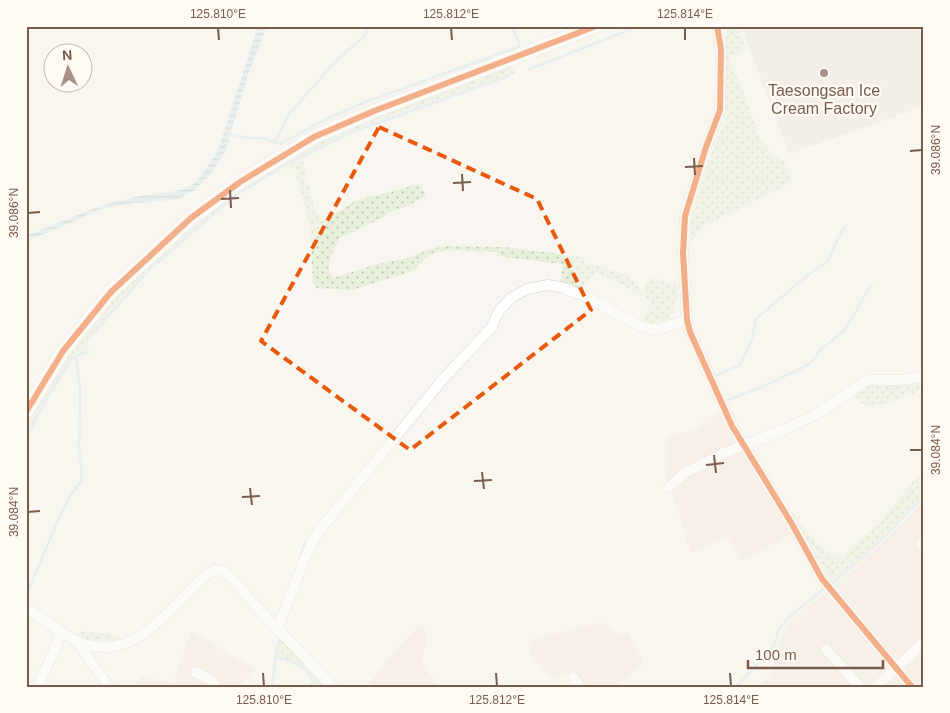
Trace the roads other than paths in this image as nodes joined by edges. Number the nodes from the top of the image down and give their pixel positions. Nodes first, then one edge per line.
1 (596, 26) edge
2 (717, 26) edge
3 (687, 320) junction
4 (924, 376) edge
5 (26, 412) edge
6 (743, 445) junction
7 (669, 487) dead end
8 (26, 607) edge
9 (278, 628) junction
10 (62, 632) junction
11 (75, 639) junction
12 (924, 642) edge
13 (826, 649) dead end
14 (895, 667) junction
15 (195, 672) dead end
16 (573, 677) dead end
17 (38, 687) edge
18 (109, 687) edge
19 (216, 687) edge
20 (333, 687) edge
21 (580, 687) edge
22 (860, 687) edge
23 (876, 687) edge
24 (912, 687) edge

1 - 5 street
2 - 3 street
3 - 6 street
3 - 9 street
4 - 6 street
6 - 7 street
6 - 14 street
8 - 10 street
9 - 11 street
9 - 20 street
10 - 11 street
10 - 17 street
11 - 18 street
12 - 14 street
13 - 22 street
14 - 23 street
14 - 24 street
15 - 19 street
16 - 21 street

